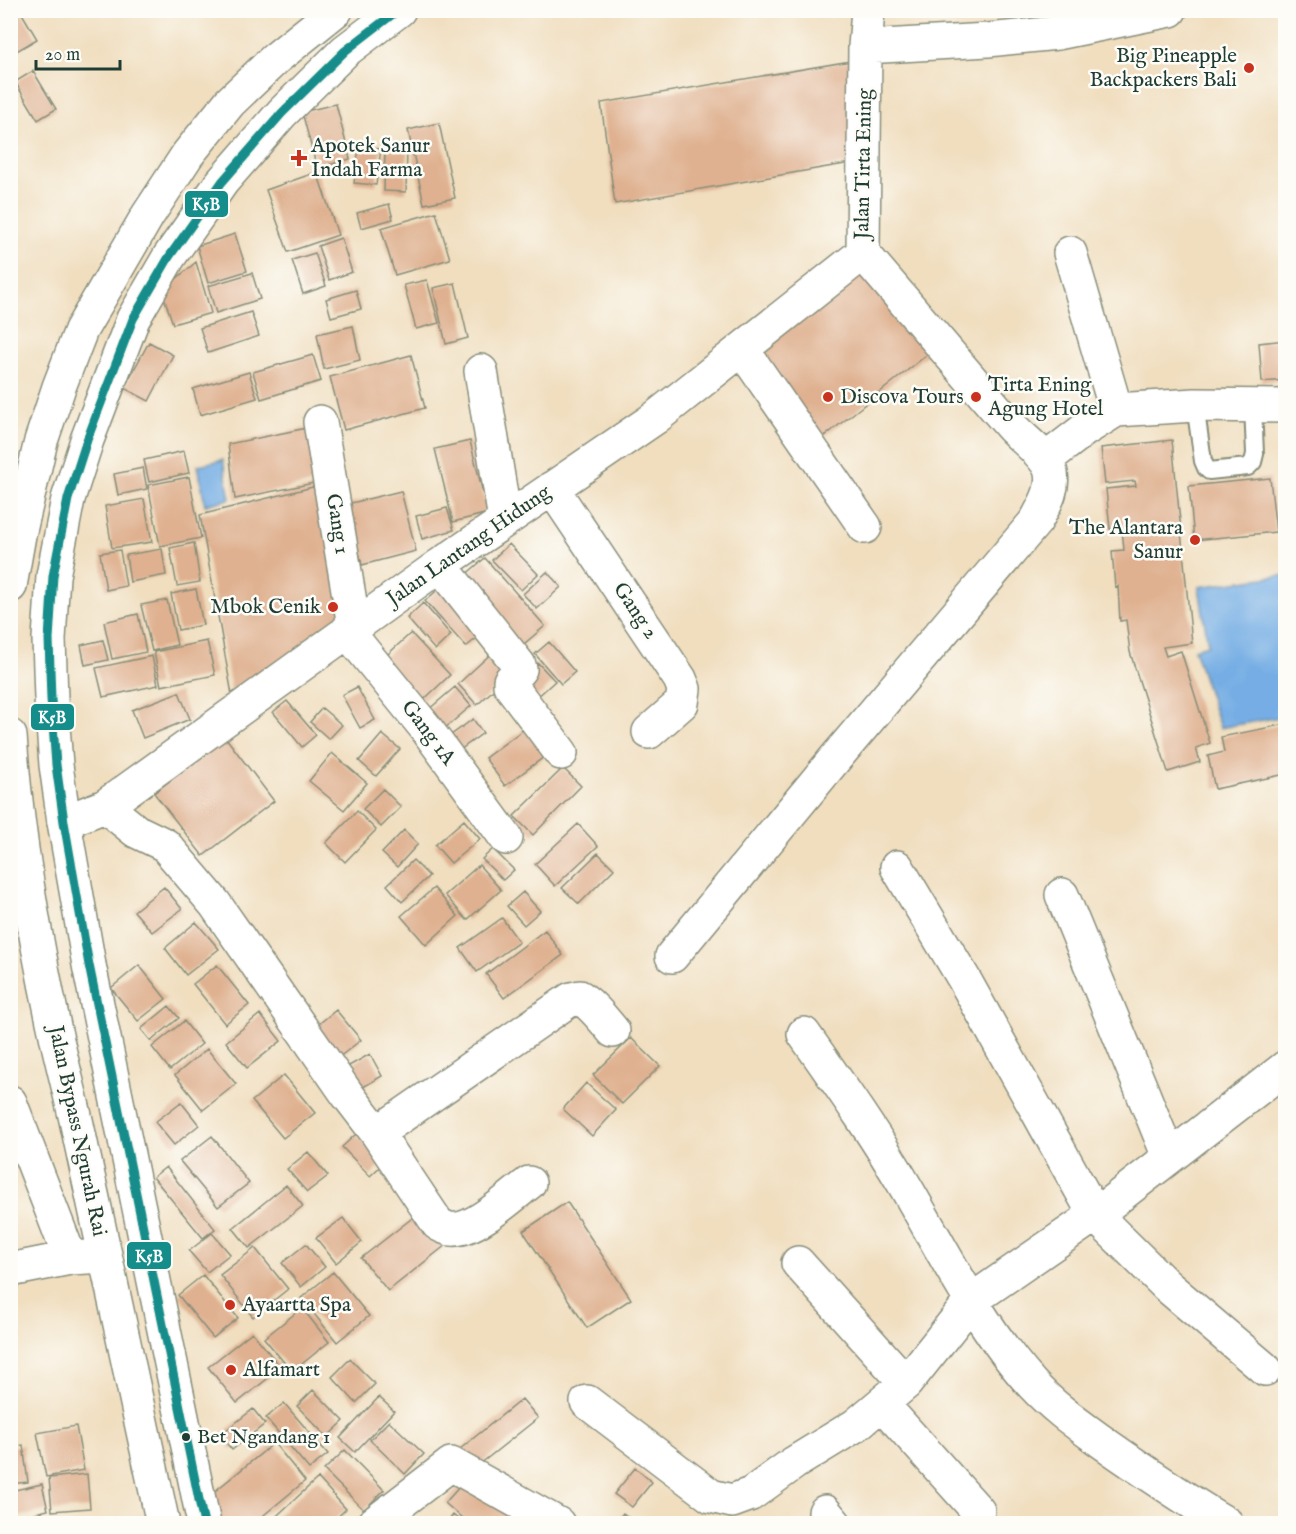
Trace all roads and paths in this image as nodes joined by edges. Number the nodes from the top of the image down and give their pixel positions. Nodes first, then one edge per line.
1 (336, 10) edge
2 (399, 10) edge
3 (868, 10) edge
4 (1170, 10) edge
5 (865, 48) junction
6 (863, 253) junction
7 (1070, 253) dead end
8 (742, 349) junction
9 (481, 371) dead end
10 (1195, 405) junction
11 (1253, 405) junction
12 (1286, 406) edge
13 (1116, 410) junction
14 (320, 422) dead end
15 (1045, 459) junction
16 (552, 488) junction
17 (505, 520) junction
18 (865, 527) dead end
19 (440, 565) junction
20 (10, 586) edge
21 (351, 629) junction
22 (650, 732) dead end
23 (10, 735) edge
24 (561, 753) dead end
25 (105, 806) junction
26 (64, 822) junction
27 (506, 838) dead end
28 (16, 851) edge
29 (897, 867) dead end
30 (1062, 895) dead end
31 (672, 956) dead end
32 (613, 1031) dead end
33 (804, 1034) dead end
34 (1286, 1067) edge
35 (10, 1102) edge
36 (377, 1133) junction
37 (1169, 1157) junction
38 (530, 1183) dead end
39 (1095, 1215) junction
40 (105, 1256) junction
41 (70, 1258) junction
42 (798, 1263) dead end
43 (10, 1270) edge
44 (972, 1300) junction
45 (1265, 1369) dead end
46 (906, 1383) junction
47 (587, 1402) dead end
48 (882, 1404) junction
49 (978, 1511) dead end
50 (163, 1524) edge
51 (204, 1524) edge
52 (373, 1524) edge
53 (558, 1524) edge
54 (1227, 1524) edge

1 - 20 main road
2 - 26 main road, Jalan Bypass Ngurah Rai
3 - 5 main road, Jalan Tirta Ening
4 - 5 main road
5 - 6 main road, Jalan Tirta Ening
6 - 8 main road, Jalan Lantang Hidung
6 - 15 main road, Jalan Tirta Ening
7 - 13 main road
8 - 16 main road, Jalan Lantang Hidung
8 - 18 main road
9 - 17 main road
10 - 11 main road
10 - 11 lane
10 - 13 main road
11 - 12 main road
13 - 15 main road
14 - 21 main road, Gang 1
15 - 31 main road
16 - 17 main road, Jalan Lantang Hidung
16 - 22 main road, Gang 2
17 - 19 main road, Jalan Lantang Hidung
19 - 21 main road, Jalan Lantang Hidung
19 - 24 main road
21 - 25 main road, Jalan Lantang Hidung
21 - 27 main road, Gang 1A
23 - 28 main road, Jalan Bypass Ngurah Rai
25 - 26 main road, Jalan Lantang Hidung
25 - 36 main road
26 - 51 main road, Jalan Bypass Ngurah Rai
28 - 40 main road, Jalan Bypass Ngurah Rai
29 - 39 main road
30 - 37 main road
32 - 36 main road
33 - 44 main road
34 - 37 main road
35 - 41 main road
36 - 38 main road
37 - 39 main road
39 - 44 main road
39 - 45 main road
40 - 41 main road
40 - 50 main road, Jalan Bypass Ngurah Rai
41 - 43 main road
42 - 46 main road
44 - 46 main road
44 - 54 main road
46 - 48 main road
47 - 48 main road
48 - 49 main road
52 - 53 main road

